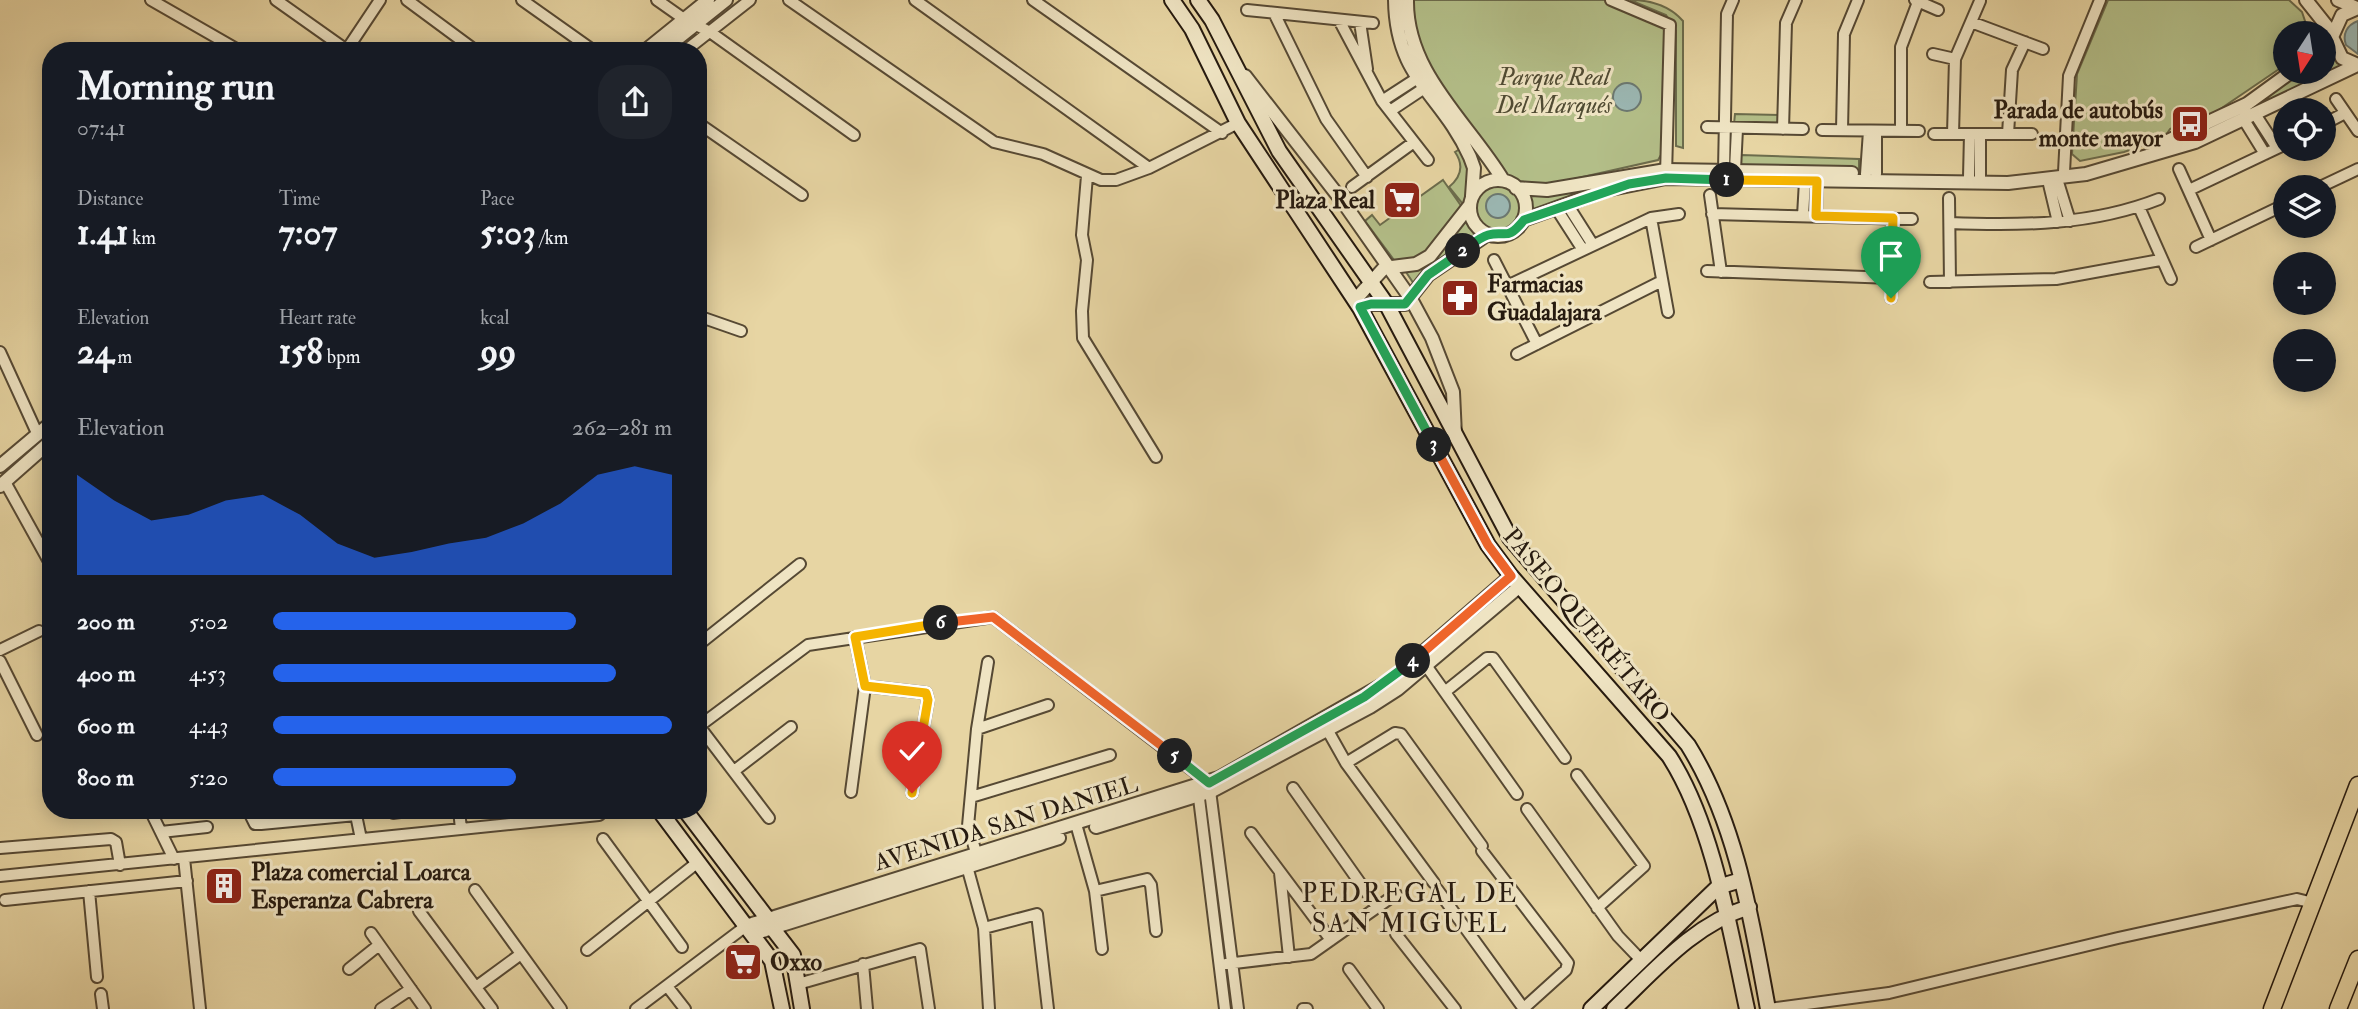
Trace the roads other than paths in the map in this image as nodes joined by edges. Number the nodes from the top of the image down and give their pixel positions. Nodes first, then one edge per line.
1 (151, 0) edge
2 (276, 0) edge
3 (380, 0) edge
4 (407, 0) edge
5 (522, 0) edge
6 (657, 0) edge
7 (708, 0) edge
8 (726, 0) edge
9 (750, 0) edge
10 (789, 0) edge
11 (915, 0) edge
12 (1033, 0) edge
13 (1172, 0) edge
14 (1198, 0) edge
15 (1395, 0) edge
16 (1407, 0) edge
17 (1611, 0) edge
18 (1733, 0) edge
19 (1796, 0) edge
20 (1858, 0) edge
21 (2100, 0) edge
22 (2306, 0) edge
23 (2338, 0) edge
24 (1916, 1) edge
25 (1980, 1) edge
26 (2358, 8) edge
27 (1247, 10) dead end
28 (1938, 10) dead end
29 (1274, 13) junction
30 (1339, 20) junction
31 (2319, 21) edge
32 (690, 22) junction
33 (1360, 22) junction
34 (1971, 22) junction
35 (1373, 23) dead end
36 (2336, 26) edge
37 (710, 32) junction
38 (224, 42) edge
39 (336, 42) edge
40 (352, 42) edge
41 (463, 42) edge
42 (581, 42) edge
43 (659, 42) edge
44 (671, 42) edge
45 (697, 42) edge
46 (2025, 42) junction
47 (2043, 48) dead end
48 (2336, 50) edge
49 (1933, 54) dead end
50 (1955, 58) junction
51 (1231, 59) junction
52 (2357, 65) edge
53 (1368, 79) junction
54 (1419, 84) junction
55 (2274, 84) edge
56 (2336, 99) dead end
57 (1382, 101) junction
58 (1390, 111) junction
59 (2345, 113) junction
60 (2250, 117) junction
61 (2336, 118) edge
62 (1238, 123) junction
63 (1707, 127) dead end
64 (1732, 128) junction
65 (1783, 129) junction
66 (1803, 129) dead end
67 (707, 130) edge
68 (1822, 130) dead end
69 (1842, 130) junction
70 (1872, 131) junction
71 (1901, 131) junction
72 (1919, 131) dead end
73 (2358, 131) edge
74 (1222, 133) junction
75 (1934, 134) dead end
76 (1953, 134) junction
77 (1975, 134) junction
78 (2008, 134) junction
79 (2032, 134) dead end
80 (854, 135) dead end
81 (2273, 139) edge
82 (1414, 142) junction
83 (2273, 150) edge
84 (2265, 155) junction
85 (1428, 160) dead end
86 (1149, 168) junction
87 (2179, 169) dead end
88 (2358, 169) edge
89 (1729, 170) junction
90 (1666, 174) junction
91 (1871, 174) junction
92 (1087, 176) junction
93 (1367, 177) junction
94 (1975, 177) junction
95 (2056, 177) junction
96 (2336, 179) edge
97 (1503, 180) junction
98 (1811, 181) junction
99 (1352, 187) dead end
100 (1516, 188) junction
101 (2189, 190) junction
102 (802, 195) dead end
103 (1710, 195) dead end
104 (1949, 198) dead end
105 (2159, 200) dead end
106 (1471, 201) junction
107 (1562, 206) junction
108 (2139, 207) junction
109 (2273, 210) edge
110 (1679, 214) dead end
111 (1712, 214) junction
112 (1803, 216) junction
113 (1816, 216) junction
114 (1651, 218) junction
115 (1893, 218) junction
116 (1912, 219) dead end
117 (1524, 220) junction
118 (2070, 221) junction
119 (2058, 222) junction
120 (1950, 223) junction
121 (1488, 234) junction
122 (2211, 240) junction
123 (1588, 247) junction
124 (2196, 247) dead end
125 (1494, 260) dead end
126 (2160, 260) junction
127 (1390, 266) junction
128 (1707, 271) dead end
129 (1721, 272) junction
130 (1892, 278) junction
131 (2171, 279) dead end
132 (1662, 281) junction
133 (1372, 282) junction
134 (1930, 282) dead end
135 (1950, 282) junction
136 (1507, 286) junction
137 (1891, 298) dead end
138 (1411, 299) junction
139 (1358, 304) junction
140 (1387, 305) junction
141 (1668, 312) dead end
142 (707, 319) edge
143 (741, 331) dead end
144 (1536, 344) junction
145 (0, 352) edge
146 (1517, 354) dead end
147 (42, 429) edge
148 (37, 433) junction
149 (1455, 439) junction
150 (42, 449) edge
151 (1156, 457) dead end
152 (0, 466) edge
153 (2, 484) edge
154 (42, 550) edge
155 (800, 564) dead end
156 (1515, 581) junction
157 (39, 631) dead end
158 (855, 637) junction
159 (707, 638) edge
160 (0, 650) edge
161 (0, 661) edge
162 (988, 662) dead end
163 (1425, 664) junction
164 (865, 686) junction
165 (1446, 691) junction
166 (1367, 702) junction
167 (1048, 705) dead end
168 (707, 721) edge
169 (790, 727) dead end
170 (977, 729) junction
171 (1328, 731) junction
172 (37, 735) dead end
173 (707, 737) edge
174 (1110, 755) dead end
175 (1565, 758) dead end
176 (1346, 763) junction
177 (734, 771) junction
178 (1577, 775) dead end
179 (2358, 785) edge
180 (1204, 786) junction
181 (1293, 788) dead end
182 (851, 792) dead end
183 (912, 793) dead end
184 (1517, 794) dead end
185 (971, 797) junction
186 (1527, 809) dead end
187 (769, 818) dead end
188 (154, 819) edge
189 (252, 819) edge
190 (314, 819) edge
191 (357, 819) edge
192 (460, 819) edge
193 (552, 819) edge
194 (666, 819) edge
195 (692, 819) edge
196 (207, 827) dead end
197 (1077, 828) junction
198 (461, 829) junction
199 (161, 832) junction
200 (1251, 833) dead end
201 (361, 839) junction
202 (603, 839) dead end
203 (0, 849) edge
204 (179, 858) junction
205 (972, 861) junction
206 (698, 862) junction
207 (120, 864) junction
208 (1280, 871) junction
209 (0, 876) edge
210 (1741, 880) junction
211 (187, 881) junction
212 (1718, 887) junction
213 (475, 890) dead end
214 (89, 891) junction
215 (1095, 891) junction
216 (1396, 894) dead end
217 (650, 899) junction
218 (5, 900) dead end
219 (2313, 903) junction
220 (1377, 907) junction
221 (1749, 907) junction
222 (1598, 908) junction
223 (419, 911) dead end
224 (1727, 913) junction
225 (770, 924) junction
226 (984, 928) junction
227 (746, 931) junction
228 (1156, 931) dead end
229 (371, 933) dead end
230 (1396, 934) dead end
231 (1331, 940) junction
232 (380, 944) junction
233 (682, 947) dead end
234 (1102, 949) dead end
235 (587, 950) dead end
236 (521, 954) junction
237 (1289, 957) junction
238 (2358, 959) edge
239 (1640, 960) junction
240 (863, 964) junction
241 (1233, 964) junction
242 (1220, 965) junction
243 (349, 969) dead end
244 (1349, 969) dead end
245 (97, 977) dead end
246 (797, 984) junction
247 (667, 986) junction
248 (476, 987) junction
249 (411, 989) junction
250 (101, 994) dead end
251 (103, 1009) edge
252 (200, 1009) edge
253 (381, 1009) edge
254 (425, 1009) edge
255 (492, 1009) edge
256 (561, 1009) edge
257 (636, 1009) edge
258 (685, 1009) edge
259 (782, 1009) edge
260 (802, 1009) edge
261 (867, 1009) edge
262 (929, 1009) edge
263 (989, 1009) edge
264 (1048, 1009) edge
265 (1225, 1009) edge
266 (1238, 1009) edge
267 (1378, 1009) edge
268 (1455, 1009) edge
269 (1524, 1009) edge
270 (1591, 1009) edge
271 (1615, 1009) edge
272 (1747, 1009) edge
273 (1768, 1009) edge
274 (2272, 1009) edge
275 (2338, 1009) edge

1 - 38 street
2 - 39 street
3 - 40 street
4 - 41 street
5 - 42 street
6 - 32 street
7 - 32 street
8 - 32 street
9 - 37 street
10 - 92 street
11 - 86 street
12 - 74 street
13 - 62 main road, PASEO QUERÉTARO
14 - 51 main road, PASEO QUERÉTARO
15 - 54 street
16 - 97 street
17 - 90 street
18 - 64 street
19 - 65 street
20 - 69 street
21 - 95 street
22 - 31 street
23 - 26 street
24 - 28 street
24 - 71 street
25 - 34 street
26 - 36 street
27 - 29 street
29 - 30 street
29 - 93 street
30 - 33 street
30 - 53 street
32 - 37 street
32 - 43 street
32 - 44 street
33 - 35 street
33 - 53 street
34 - 46 street
34 - 50 street
37 - 45 street
37 - 80 street
46 - 47 street
46 - 78 street
48 - 52 street
49 - 50 street
50 - 76 street
51 - 127 street
51 - 133 main road, PASEO QUERÉTARO
52 - 60 street
53 - 57 street
54 - 57 street
54 - 58 street
54 - 106 street
55 - 95 street
56 - 59 street
57 - 58 street
58 - 82 street
59 - 61 street
59 - 73 street
60 - 81 street
60 - 84 street
60 - 95 street
62 - 74 street
62 - 139 main road, PASEO QUERÉTARO
63 - 64 street
64 - 65 street
64 - 89 street
65 - 66 street
67 - 102 street
68 - 69 street
69 - 70 street
70 - 71 street
70 - 91 street
71 - 72 street
74 - 86 street
75 - 76 street
76 - 77 street
77 - 78 street
77 - 94 street
78 - 79 street
82 - 85 street
82 - 93 street
83 - 84 street
84 - 101 street
86 - 92 street
87 - 101 street
88 - 96 street
89 - 90 street
89 - 91 street
90 - 98 street
90 - 100 street
90 - 107 street
91 - 94 street
92 - 151 street
93 - 99 street
94 - 95 street
95 - 98 street
95 - 118 street
95 - 119 street
97 - 100 street
97 - 106 street
98 - 112 street
98 - 113 street
100 - 117 street
101 - 122 street
103 - 111 street
104 - 120 street
105 - 108 street
106 - 121 street
106 - 127 street
107 - 117 street
107 - 123 street
108 - 118 street
108 - 126 street
109 - 122 street
110 - 114 street
111 - 112 street
111 - 129 street
112 - 113 street
113 - 115 street
114 - 123 street
114 - 132 street
115 - 116 street
115 - 130 street
117 - 121 street
118 - 119 street
119 - 120 street
120 - 135 street
121 - 138 street
122 - 124 street
123 - 136 street
125 - 136 street
126 - 131 street
126 - 135 street
127 - 133 street
127 - 138 street
128 - 129 street
129 - 130 street
130 - 137 street
132 - 141 street
132 - 144 street
133 - 139 street
133 - 140 main road, PASEO QUERÉTARO
134 - 135 street
136 - 144 street
138 - 140 street
138 - 149 street
139 - 140 street
139 - 156 main road, PASEO QUERÉTARO
140 - 149 main road, PASEO QUERÉTARO
142 - 143 street
144 - 146 street
145 - 148 street
147 - 148 street
148 - 152 street
149 - 210 main road, PASEO QUERÉTARO
150 - 153 street
153 - 154 street
155 - 159 street
156 - 163 street, AVENIDA SAN DANIEL
156 - 166 street, AVENIDA SAN DANIEL
156 - 212 main road, PASEO QUERÉTARO
157 - 160 street
158 - 164 street
158 - 168 street
158 - 180 street
161 - 172 street
162 - 170 street
163 - 165 street
163 - 166 street, AVENIDA SAN DANIEL
164 - 182 street
164 - 183 street
165 - 175 street
165 - 184 street
166 - 171 street, AVENIDA SAN DANIEL
166 - 180 street, AVENIDA SAN DANIEL
167 - 170 street
169 - 177 street
170 - 185 street
171 - 176 street
171 - 180 street, AVENIDA SAN DANIEL
173 - 177 street
174 - 185 street
176 - 269 street
176 - 269 street
177 - 187 street
178 - 222 street
179 - 219 main road
180 - 197 street, AVENIDA SAN DANIEL
180 - 241 street
180 - 242 street
181 - 220 street
185 - 205 street
186 - 222 street
188 - 199 street
189 - 190 street
191 - 201 street
192 - 198 street
193 - 198 street
194 - 206 main road
195 - 225 main road
196 - 199 street
197 - 205 street, AVENIDA SAN DANIEL
197 - 215 street
198 - 201 street
199 - 204 street
200 - 208 street
201 - 204 street
202 - 217 street
203 - 207 street
204 - 207 street
204 - 211 street
205 - 225 street, AVENIDA SAN DANIEL
205 - 226 street
206 - 217 street
206 - 227 main road
207 - 209 street
208 - 231 street
208 - 237 street
210 - 212 main road
210 - 221 main road, PASEO QUERÉTARO
211 - 214 street
211 - 252 street
212 - 224 main road, PASEO QUERÉTARO
212 - 239 main road
213 - 236 street
214 - 218 street
214 - 245 street
215 - 228 street
215 - 234 street
216 - 220 street
217 - 233 street
217 - 235 street
219 - 273 street
219 - 274 main road
220 - 231 street
221 - 224 main road
221 - 273 main road, PASEO QUERÉTARO
222 - 239 street
223 - 248 street
224 - 271 main road
224 - 272 main road, PASEO QUERÉTARO
225 - 227 street, AVENIDA SAN DANIEL
225 - 246 main road
226 - 263 street
226 - 264 street
227 - 247 street
227 - 259 main road
229 - 232 street
230 - 268 street
231 - 237 street
232 - 243 street
232 - 249 street
236 - 248 street
236 - 256 street
237 - 241 street
238 - 275 main road
239 - 270 main road
240 - 246 street
240 - 261 street
240 - 262 street
241 - 242 street
241 - 266 street
242 - 265 street
244 - 267 street
246 - 260 main road
247 - 257 street
247 - 258 street
248 - 255 street
249 - 253 street
249 - 254 street
250 - 251 street

